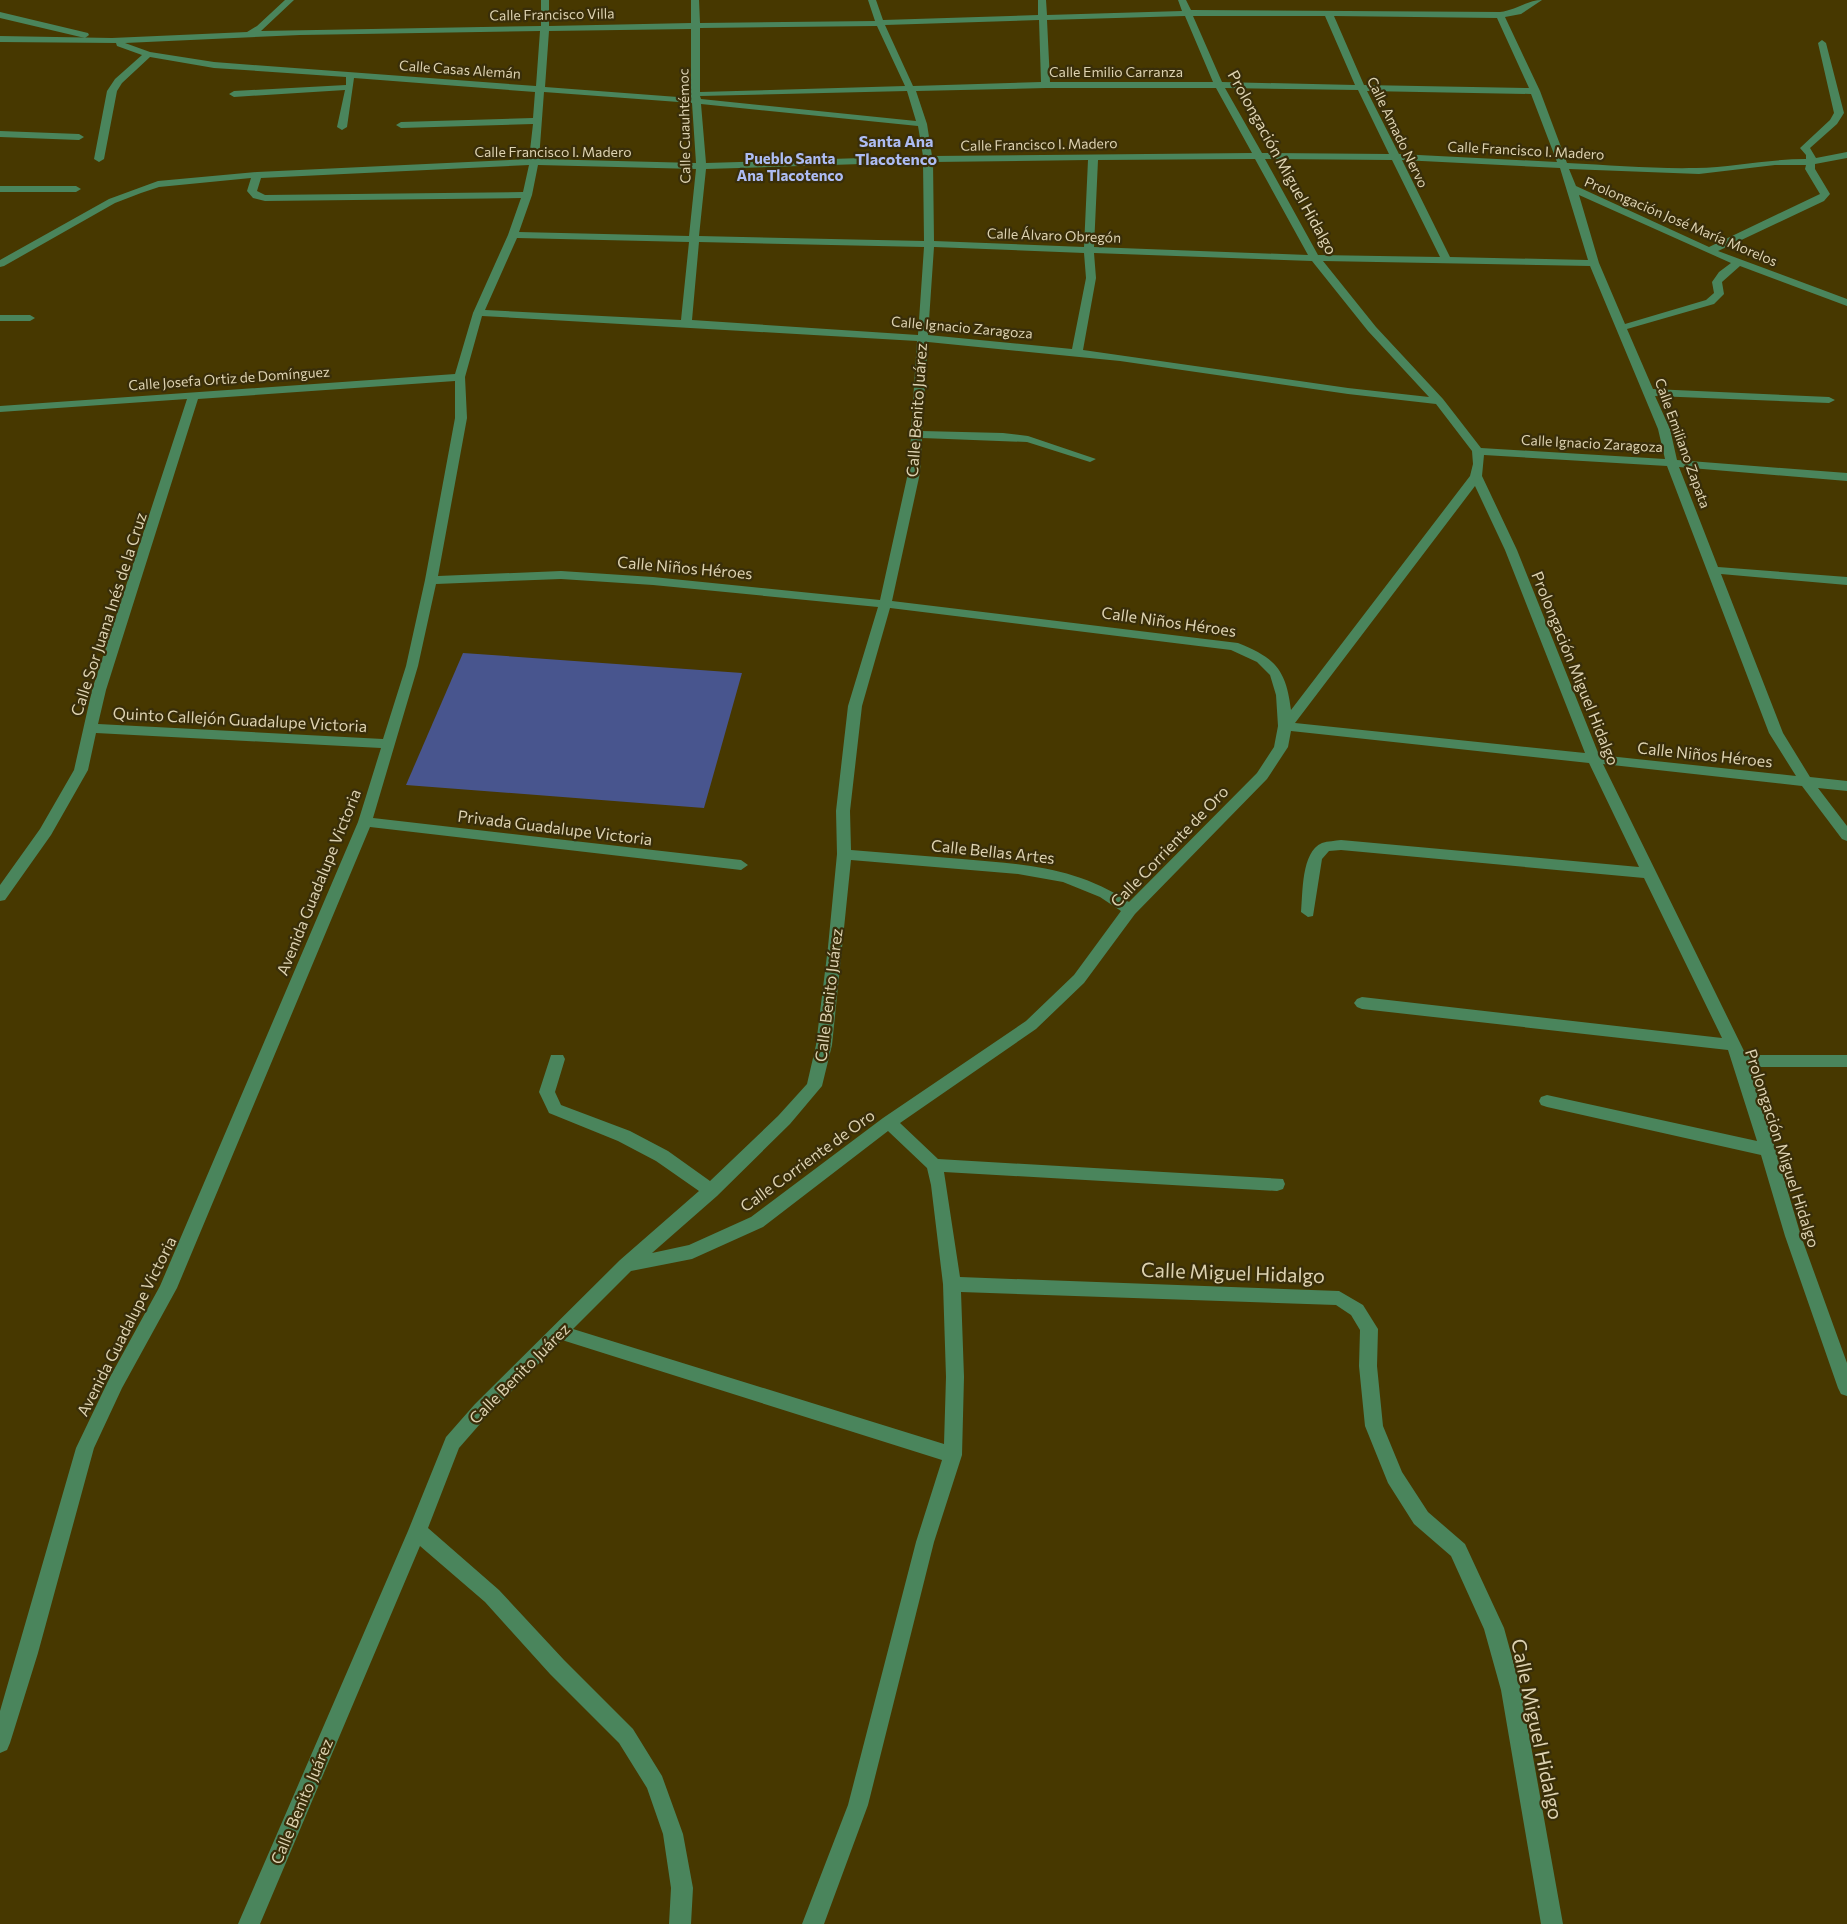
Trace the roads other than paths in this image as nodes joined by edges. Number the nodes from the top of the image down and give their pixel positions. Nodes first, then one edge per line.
1 (290, 0) edge
2 (545, 0) edge
3 (695, 0) edge
4 (872, 0) edge
5 (1042, 0) edge
6 (1182, 0) edge
7 (1538, 0) edge
8 (1186, 13) junction
9 (1328, 13) junction
10 (0, 15) edge
11 (1500, 15) junction
12 (282, 17) junction
13 (1044, 18) junction
14 (880, 23) junction
15 (697, 26) junction
16 (545, 28) junction
17 (300, 32) junction
18 (250, 34) junction
19 (0, 39) edge
20 (112, 41) junction
21 (1822, 43) dead end
22 (148, 54) junction
23 (350, 74) junction
24 (1046, 85) junction
25 (1219, 85) junction
26 (350, 87) junction
27 (910, 88) junction
28 (1361, 88) junction
29 (539, 89) junction
30 (1535, 91) junction
31 (234, 94) dead end
32 (696, 97) junction
33 (537, 121) junction
34 (922, 124) junction
35 (401, 125) dead end
36 (342, 126) dead end
37 (0, 134) edge
38 (79, 137) dead end
39 (1847, 154) edge
40 (1093, 156) junction
41 (1258, 156) junction
42 (1395, 157) junction
43 (99, 159) dead end
44 (928, 159) junction
45 (534, 162) junction
46 (1811, 162) junction
47 (1562, 165) junction
48 (701, 166) junction
49 (256, 176) junction
50 (1572, 188) junction
51 (0, 189) edge
52 (76, 189) dead end
53 (528, 195) junction
54 (513, 235) junction
55 (696, 239) junction
56 (929, 244) junction
57 (1089, 251) junction
58 (1710, 251) junction
59 (1315, 258) junction
60 (1447, 261) junction
61 (1594, 263) junction
62 (1738, 263) junction
63 (0, 264) edge
64 (1847, 303) edge
65 (478, 313) junction
66 (0, 318) edge
67 (30, 318) dead end
68 (686, 323) junction
69 (1621, 328) junction
70 (921, 337) junction
71 (1077, 352) junction
72 (460, 377) junction
73 (1648, 392) junction
74 (194, 395) junction
75 (1829, 400) dead end
76 (1440, 401) junction
77 (0, 409) edge
78 (915, 434) junction
79 (1478, 451) junction
80 (1090, 459) dead end
81 (1672, 463) junction
82 (1476, 476) junction
83 (1847, 477) edge
84 (1713, 570) junction
85 (431, 580) junction
86 (1847, 581) edge
87 (885, 604) junction
88 (1285, 726) junction
89 (90, 728) junction
90 (388, 744) junction
91 (1594, 760) junction
92 (1807, 783) junction
93 (1847, 786) edge
94 (365, 822) junction
95 (1847, 836) edge
96 (844, 854) junction
97 (741, 865) dead end
98 (1649, 873) junction
99 (0, 896) edge
100 (1130, 910) junction
101 (1308, 912) dead end
102 (1362, 1003) dead end
103 (1733, 1045) junction
104 (557, 1059) dead end
105 (1741, 1061) junction
106 (1847, 1061) edge
107 (1547, 1101) dead end
108 (889, 1122) junction
109 (1766, 1150) junction
110 (934, 1166) junction
111 (1277, 1184) dead end
112 (711, 1191) junction
113 (626, 1265) junction
114 (952, 1284) junction
115 (559, 1332) junction
116 (1847, 1387) edge
117 (953, 1455) junction
118 (417, 1532) junction
119 (0, 1743) edge
120 (249, 1924) edge
121 (680, 1924) edge
122 (813, 1924) edge
123 (1552, 1924) edge

1 - 12 street
2 - 16 street, Avenida Guadalupe Victoria
3 - 15 street, Calle Cuauhtémoc
4 - 14 street, Calle Benito Juárez
5 - 13 street
6 - 8 street, Prolongación Miguel Hidalgo
7 - 11 street, Calle Francisco Villa
8 - 9 street, Calle Francisco Villa
8 - 13 street, Calle Francisco Villa
8 - 25 street, Prolongación Miguel Hidalgo
9 - 11 street, Calle Francisco Villa
9 - 28 street, Calle Amado Nervo
10 - 20 street, Calle Casas Alemán
11 - 30 street, Calle Emiliano Zapata
12 - 17 street
12 - 18 street
13 - 14 street, Calle Francisco Villa
13 - 24 street
14 - 15 street, Calle Francisco Villa
14 - 27 street, Calle Benito Juárez
15 - 16 street, Calle Francisco Villa
15 - 32 street, Calle Cuauhtémoc
16 - 17 street, Calle Francisco Villa
16 - 29 street, Avenida Guadalupe Victoria
17 - 18 street, Calle Francisco Villa
18 - 20 street, Calle Francisco Villa
19 - 20 street, Calle Francisco Villa
20 - 22 street, Calle Casas Alemán
21 - 46 street
22 - 23 street, Calle Casas Alemán
22 - 43 street
23 - 26 street
23 - 29 street, Calle Casas Alemán
24 - 25 street, Calle Emilio Carranza
24 - 27 street, Calle Emilio Carranza
25 - 28 street, Calle Emilio Carranza
25 - 41 street, Prolongación Miguel Hidalgo
26 - 31 street
26 - 36 street
27 - 32 street, Calle Emilio Carranza
27 - 34 street, Calle Benito Juárez
28 - 30 street, Calle Emilio Carranza
28 - 42 street, Calle Amado Nervo
29 - 32 street, Calle Casas Alemán
29 - 33 street, Avenida Guadalupe Victoria
30 - 47 street, Calle Emiliano Zapata
32 - 34 street, Calle Casas Alemán
32 - 48 street, Calle Cuauhtémoc
33 - 35 street
33 - 45 street, Avenida Guadalupe Victoria
34 - 44 street, Calle Benito Juárez
37 - 38 street
39 - 46 street, Calle Francisco I. Madero
40 - 41 street, Calle Francisco I. Madero
40 - 44 street, Calle Francisco I. Madero
40 - 57 street
41 - 42 street, Calle Francisco I. Madero
41 - 59 street, Prolongación Miguel Hidalgo
42 - 47 street, Calle Francisco I. Madero
42 - 60 street, Calle Amado Nervo
44 - 48 street, Calle Francisco I. Madero
44 - 56 street, Calle Benito Juárez
45 - 48 street, Calle Francisco I. Madero
45 - 49 street, Calle Francisco I. Madero
45 - 53 street, Avenida Guadalupe Victoria
46 - 47 street, Calle Francisco I. Madero
46 - 58 street
47 - 50 street, Calle Emiliano Zapata
48 - 55 street, Calle Cuauhtémoc
49 - 53 street
49 - 63 street, Calle Francisco I. Madero
50 - 58 street, Prolongación José María Morelos
50 - 61 street, Calle Emiliano Zapata
51 - 52 street
53 - 54 street, Avenida Guadalupe Victoria
54 - 55 street, Calle Álvaro Obregón
54 - 65 street, Avenida Guadalupe Victoria
55 - 56 street, Calle Álvaro Obregón
55 - 68 street, Calle Cuauhtémoc
56 - 57 street, Calle Álvaro Obregón
56 - 70 street, Calle Benito Juárez
57 - 59 street, Calle Álvaro Obregón
57 - 71 street
58 - 62 street, Prolongación José María Morelos
59 - 60 street, Calle Álvaro Obregón
59 - 76 street, Prolongación Miguel Hidalgo
60 - 61 street, Calle Álvaro Obregón
61 - 69 street, Calle Emiliano Zapata
62 - 64 street, Prolongación José María Morelos
62 - 69 street
65 - 68 street, Calle Ignacio Zaragoza
65 - 72 street, Avenida Guadalupe Victoria
66 - 67 street
68 - 70 street, Calle Ignacio Zaragoza
69 - 73 street, Calle Emiliano Zapata
70 - 71 street, Calle Ignacio Zaragoza
70 - 78 street, Calle Benito Juárez
71 - 76 street, Calle Ignacio Zaragoza
72 - 74 street, Calle Josefa Ortiz de Domínguez
72 - 85 street, Avenida Guadalupe Victoria
73 - 75 street
73 - 81 street, Calle Emiliano Zapata
74 - 77 street, Calle Josefa Ortiz de Domínguez
74 - 89 street, Calle Sor Juana Inés de la Cruz
76 - 79 street, Prolongación Miguel Hidalgo
78 - 80 street
78 - 87 street, Calle Benito Juárez
79 - 81 street, Calle Ignacio Zaragoza
79 - 82 street, Prolongación Miguel Hidalgo
81 - 83 street, Calle Ignacio Zaragoza
81 - 84 street, Calle Emiliano Zapata
82 - 88 street, Calle Corriente de Oro
82 - 91 street, Prolongación Miguel Hidalgo
84 - 86 street
84 - 92 street, Calle Emiliano Zapata
85 - 87 street, Calle Niños Héroes
85 - 90 street, Avenida Guadalupe Victoria
87 - 88 street, Calle Niños Héroes
87 - 96 street, Calle Benito Juárez
88 - 91 street, Calle Niños Héroes
88 - 100 street, Calle Corriente de Oro
89 - 90 street, Quinto Callejón Guadalupe Victoria
89 - 99 street, Calle Sor Juana Inés de la Cruz
90 - 94 street, Avenida Guadalupe Victoria
91 - 92 street, Calle Niños Héroes
91 - 98 street, Prolongación Miguel Hidalgo
92 - 93 street, Calle Niños Héroes
92 - 95 street, Calle Emiliano Zapata
94 - 97 street, Privada Guadalupe Victoria
94 - 119 street, Avenida Guadalupe Victoria
96 - 100 street, Calle Bellas Artes
96 - 112 street, Calle Benito Juárez
98 - 101 street
98 - 103 street, Prolongación Miguel Hidalgo
100 - 108 street, Calle Corriente de Oro
102 - 103 street
103 - 105 street, Prolongación Miguel Hidalgo
104 - 112 street
105 - 106 street
105 - 109 street, Prolongación Miguel Hidalgo
107 - 109 street
108 - 110 street
108 - 113 street, Calle Corriente de Oro
109 - 116 street, Prolongación Miguel Hidalgo
110 - 111 street
110 - 114 street
112 - 113 street, Calle Benito Juárez
113 - 115 street, Calle Benito Juárez
114 - 117 street
114 - 123 street, Calle Miguel Hidalgo
115 - 117 street
115 - 118 street, Calle Benito Juárez
117 - 122 street
118 - 120 street, Calle Benito Juárez
118 - 121 street

